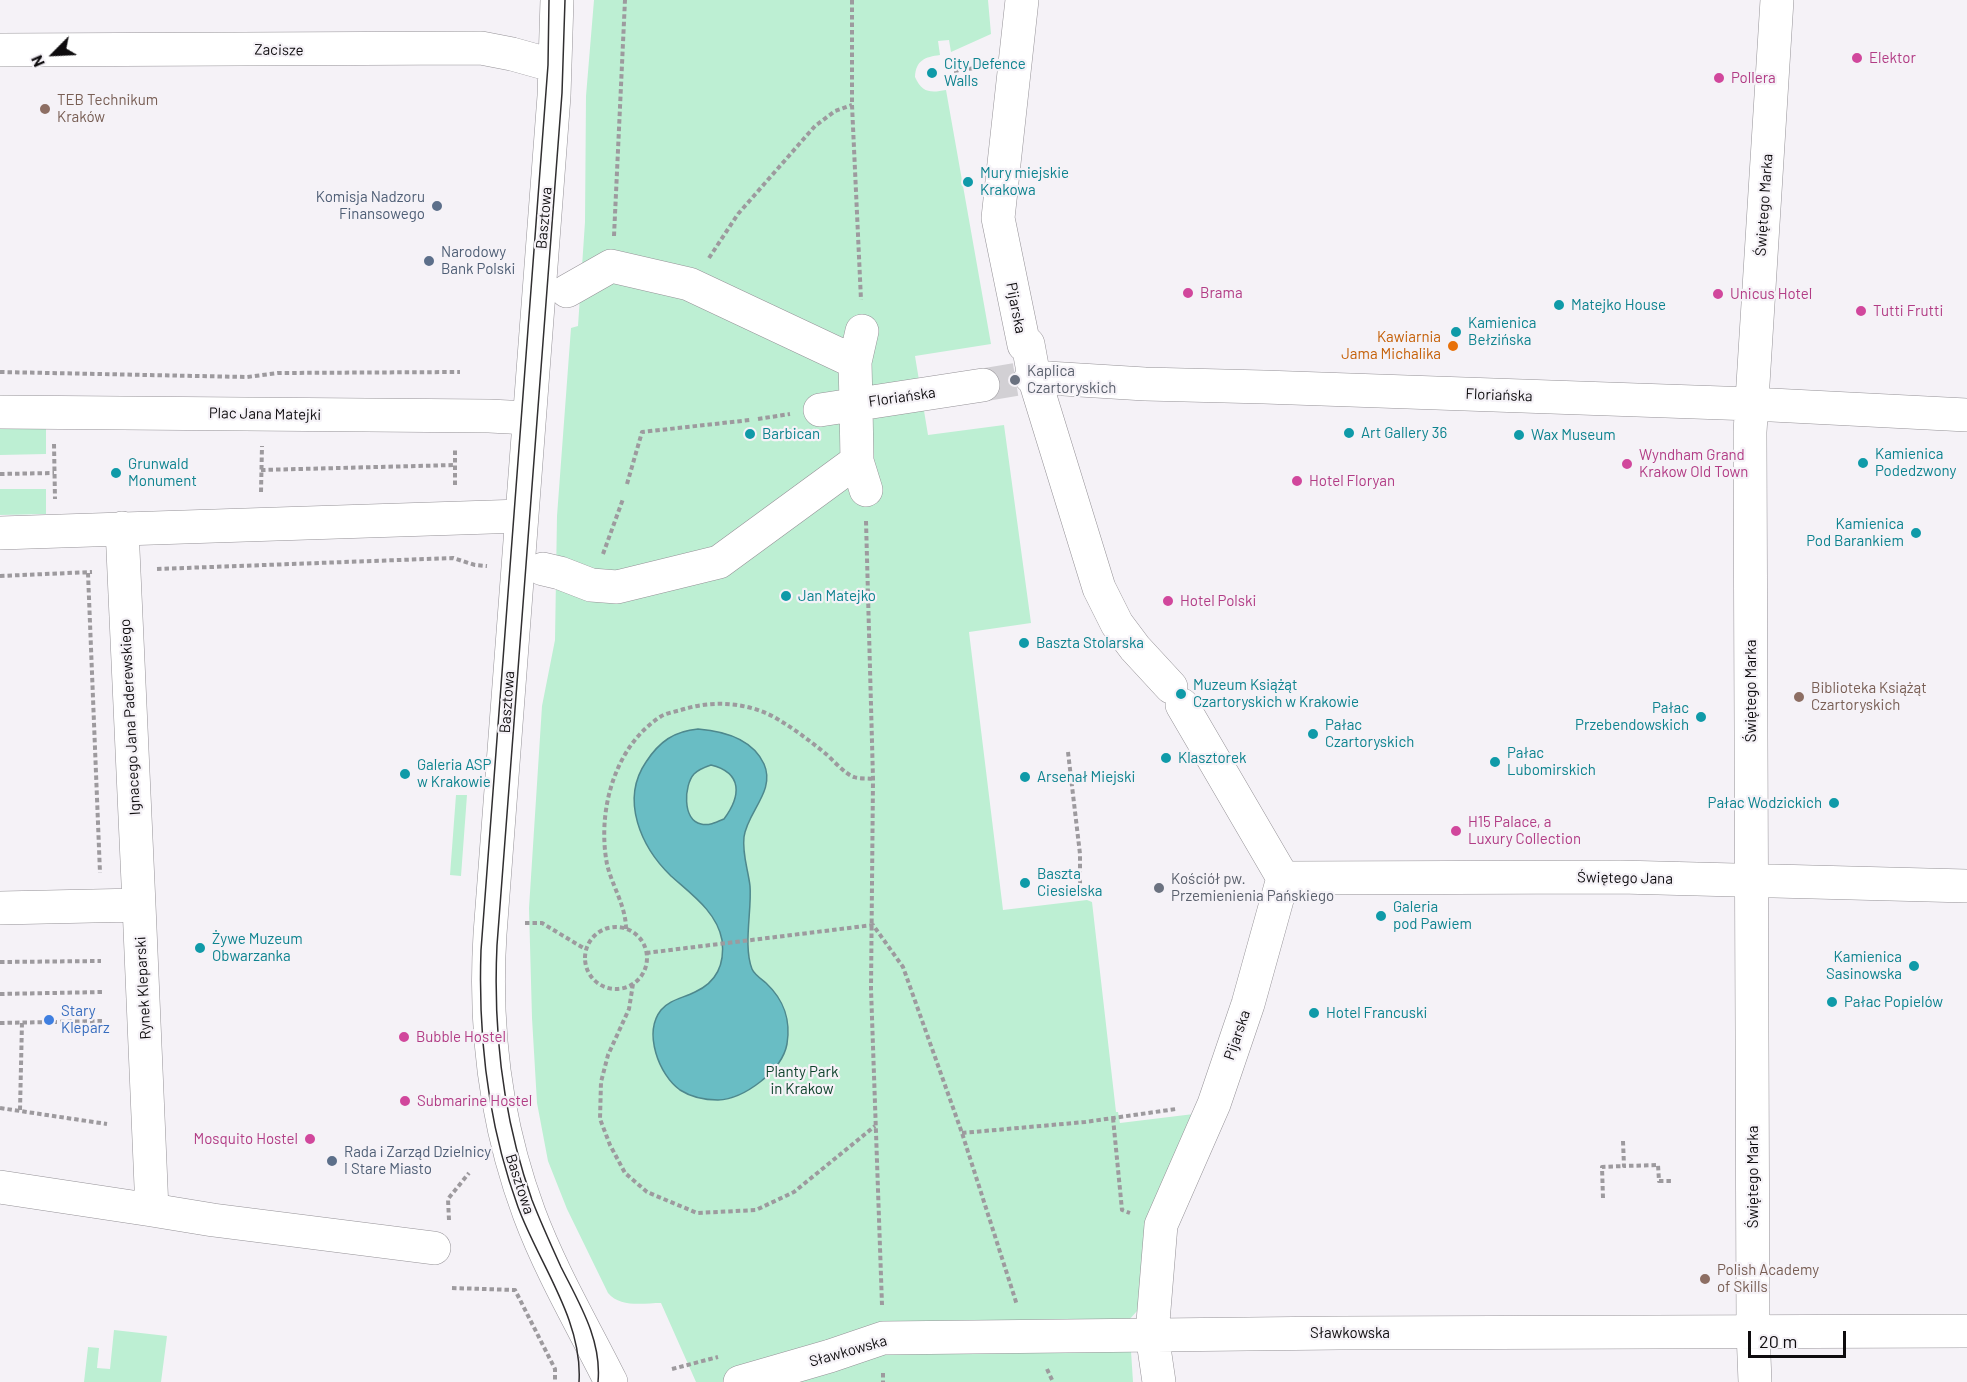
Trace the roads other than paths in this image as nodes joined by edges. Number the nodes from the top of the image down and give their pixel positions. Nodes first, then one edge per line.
1 (557, 0) edge
2 (1022, 0) edge
3 (1777, 0) edge
4 (0, 50) edge
5 (555, 66) junction
6 (567, 291) dead end
7 (1033, 377) junction
8 (983, 385) tunnel mouth
9 (856, 404) junction
10 (1752, 404) junction
11 (820, 410) dead end
12 (0, 412) edge
13 (1967, 415) edge
14 (529, 418) junction
15 (522, 516) junction
16 (122, 528) junction
17 (0, 533) edge
18 (543, 569) dead end
19 (1283, 878) junction
20 (1753, 881) junction
21 (1967, 886) edge
22 (139, 905) junction
23 (0, 908) edge
24 (0, 1187) edge
25 (152, 1210) junction
26 (441, 1234) road end
27 (1967, 1331) edge
28 (1754, 1332) junction
29 (1152, 1334) junction
30 (611, 1382) edge
31 (740, 1382) edge
32 (1159, 1382) edge
33 (1755, 1382) edge

1 - 5 street, Basztowa
2 - 7 street, Pijarska
3 - 10 street, Świętego Marka
4 - 5 street, Zacisze
5 - 14 street, Basztowa
6 - 9 street
7 - 10 street, Floriańska
7 - 19 street, Pijarska
8 - 9 street, Floriańska
9 - 11 street, Floriańska
9 - 18 street
10 - 13 street, Floriańska
10 - 20 street, Świętego Marka
12 - 14 street, Plac Jana Matejki
14 - 15 street, Basztowa
15 - 16 street
15 - 30 street, Basztowa
16 - 17 street
16 - 22 street, Ignacego Jana Paderewskiego
19 - 20 street, Świętego Jana
19 - 29 street, Pijarska
20 - 21 street, Świętego Jana
20 - 28 street, Świętego Marka
22 - 23 street
22 - 25 street, Rynek Kleparski
24 - 25 street
25 - 26 street
27 - 28 street, Sławkowska
28 - 29 street, Sławkowska
28 - 33 street, Świętego Marka
29 - 31 street, Sławkowska
29 - 32 street, Pijarska

